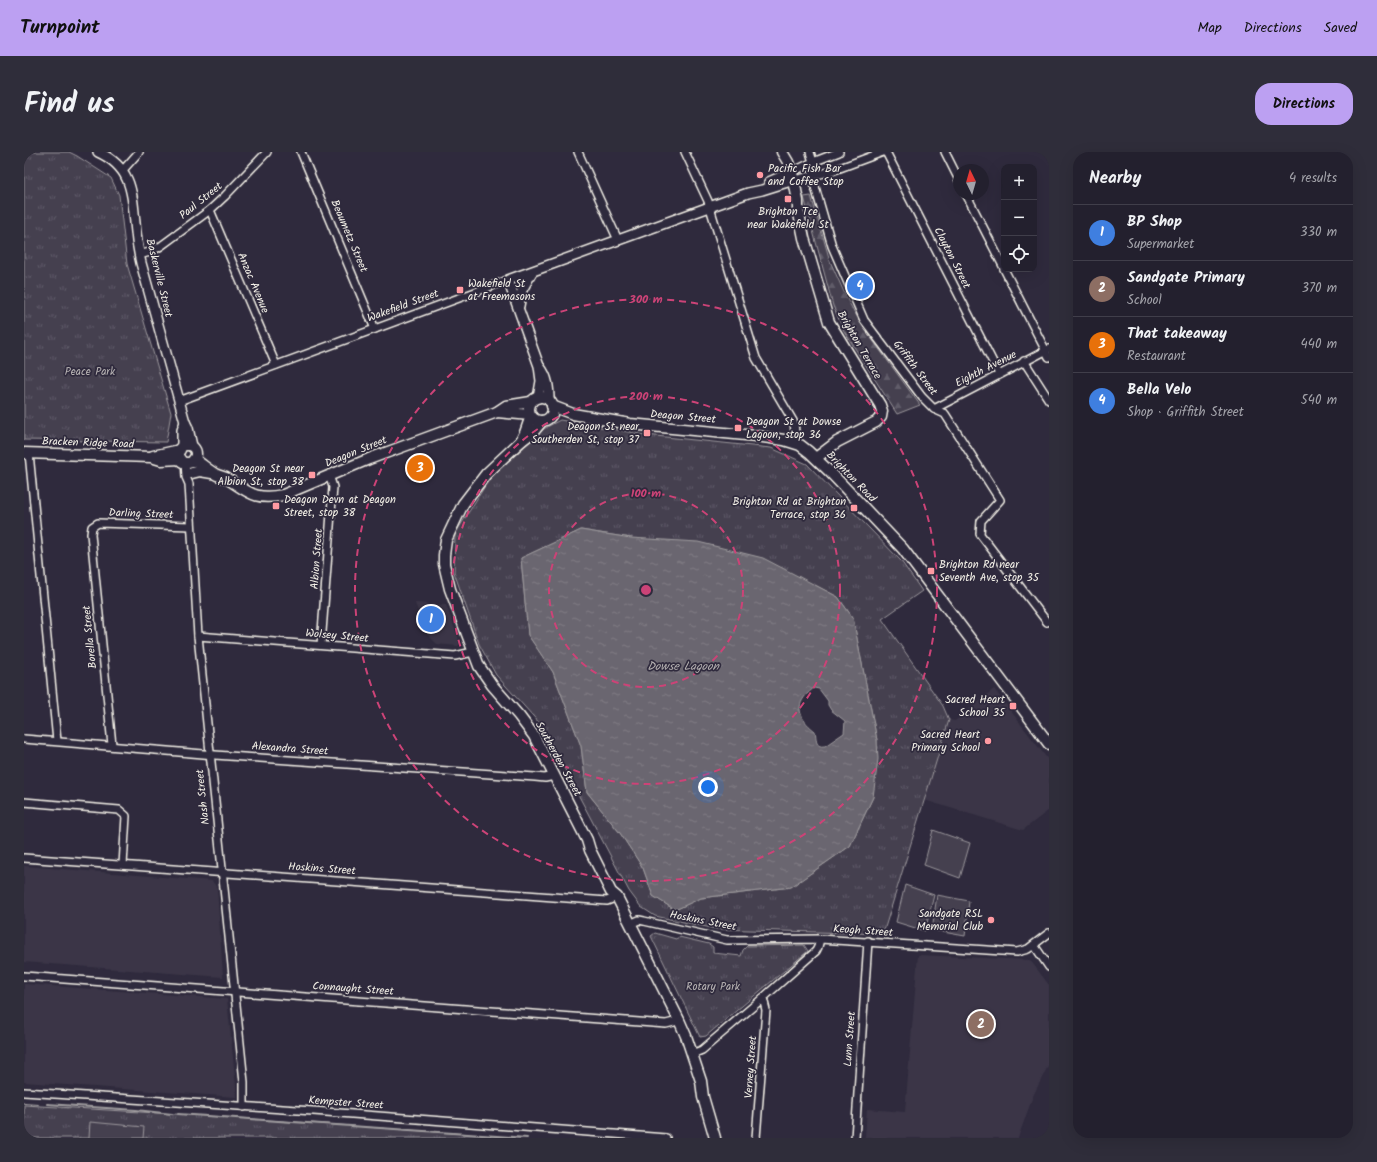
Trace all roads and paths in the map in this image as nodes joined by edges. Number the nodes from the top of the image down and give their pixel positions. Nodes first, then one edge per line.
1 (98, 152) edge
2 (139, 152) edge
3 (267, 152) edge
4 (301, 152) edge
5 (578, 152) edge
6 (685, 152) edge
7 (776, 152) edge
8 (782, 152) edge
9 (810, 152) edge
10 (839, 152) edge
11 (884, 152) edge
12 (945, 152) edge
13 (813, 162) junction
14 (953, 168) edge
15 (123, 170) junction
16 (812, 175) junction
17 (790, 177) junction
18 (969, 200) edge
19 (710, 207) junction
20 (210, 210) junction
21 (618, 240) junction
22 (139, 255) junction
23 (1001, 263) edge
24 (532, 272) junction
25 (1006, 272) edge
26 (508, 280) junction
27 (519, 308) junction
28 (375, 329) junction
29 (1048, 352) edge
30 (1024, 361) junction
31 (276, 365) junction
32 (540, 366) junction
33 (999, 374) junction
34 (534, 400) junction
35 (1049, 400) edge
36 (179, 401) junction
37 (551, 403) junction
38 (934, 409) junction
39 (497, 412) junction
40 (573, 414) junction
41 (530, 415) junction
42 (546, 419) junction
43 (521, 441) junction
44 (792, 442) junction
45 (26, 453) edge
46 (188, 455) junction
47 (816, 458) junction
48 (192, 473) junction
49 (214, 473) junction
50 (329, 475) junction
51 (225, 478) junction
52 (189, 484) junction
53 (191, 526) junction
54 (92, 527) joint
55 (1047, 622) dead end
56 (198, 636) junction
57 (321, 645) junction
58 (473, 652) junction
59 (24, 739) edge
60 (57, 742) junction
61 (1049, 744) edge
62 (112, 745) junction
63 (210, 754) junction
64 (554, 776) junction
65 (24, 802) edge
66 (24, 858) edge
67 (123, 865) junction
68 (222, 872) junction
69 (617, 897) junction
70 (630, 924) junction
71 (1049, 933) edge
72 (820, 939) junction
73 (868, 942) junction
74 (1034, 945) junction
75 (1049, 968) edge
76 (24, 976) edge
77 (234, 991) junction
78 (763, 998) junction
79 (679, 1020) junction
80 (692, 1054) junction
81 (701, 1081) junction
82 (24, 1092) edge
83 (244, 1107) junction
84 (666, 1138) edge
85 (715, 1138) edge
86 (720, 1138) edge
87 (756, 1138) edge
88 (855, 1138) edge

1 - 15 street, Baskerville Street
2 - 15 street
3 - 20 street, Paul Street
4 - 28 street, Beaumetz Street
5 - 21 street
6 - 19 street
7 - 17 main road, Brighton Terrace
8 - 17 main road, Brighton Terrace
9 - 13 street
10 - 13 street
11 - 16 street
11 - 33 street, Clayton Street
12 - 14 street
13 - 16 street, Griffith Street
13 - 17 street
15 - 22 street, Baskerville Street
16 - 17 street
16 - 38 street, Griffith Street
17 - 19 street, Wakefield Street
17 - 47 main road, Brighton Terrace
18 - 23 street
19 - 21 street, Wakefield Street
19 - 44 street
20 - 22 street, Paul Street
20 - 31 street, Anzac Avenue
21 - 24 street, Wakefield Street
22 - 36 street, Baskerville Street
24 - 26 street, Wakefield Street
24 - 27 street
25 - 29 street
26 - 27 street
26 - 28 street, Wakefield Street
27 - 32 street
28 - 31 street, Wakefield Street
29 - 30 street, Eighth Avenue
30 - 33 street, Eighth Avenue
30 - 35 street
31 - 36 street, Wakefield Street
32 - 34 street
32 - 37 street
33 - 38 street, Eighth Avenue
34 - 37 main road
34 - 39 main road, Deagon Street
34 - 41 main road
36 - 46 street, Baskerville Street
37 - 40 main road, Deagon Street
37 - 42 main road
38 - 55 street, Griffith Street
39 - 41 main road, Deagon Street
39 - 50 main road, Deagon Street
40 - 42 main road, Deagon Street
40 - 44 main road, Deagon Street
41 - 42 main road
41 - 43 main road, Southerden Street
42 - 43 main road, Southerden Street
43 - 58 main road, Southerden Street
44 - 47 main road, Brighton Road
45 - 46 main road, Bracken Ridge Road
45 - 60 street
46 - 48 street, Nash Street
46 - 49 main road, Deagon Street
46 - 51 main road, Deagon Street
46 - 52 street, Nash Street
47 - 61 main road, Brighton Road
48 - 49 main road
48 - 52 street, Nash Street
49 - 51 main road, Deagon Street
50 - 51 main road, Deagon Street
50 - 57 street, Albion Street
52 - 53 street, Nash Street
53 - 54 street, Darling Street
53 - 56 street, Nash Street
54 - 62 street, Borella Street
56 - 57 street, Wolsey Street
56 - 63 street, Nash Street
57 - 58 street, Wolsey Street
58 - 64 main road, Southerden Street
59 - 60 street, Alexandra Street
60 - 62 street, Alexandra Street
62 - 63 street, Alexandra Street
63 - 64 street, Alexandra Street
63 - 68 street, Nash Street
64 - 69 main road, Southerden Street
65 - 67 street
66 - 67 street, Hoskins Street
67 - 68 street, Hoskins Street
68 - 69 street, Hoskins Street
68 - 77 street, Nash Street
69 - 70 main road, Southerden Street
70 - 72 street, Hoskins Street
70 - 79 main road, Southerden Street
71 - 74 street, Keogh Street
72 - 73 street, Keogh Street
72 - 78 street, Keogh Street
73 - 74 street, Keogh Street
73 - 88 street, Lunn Street
74 - 75 street
76 - 77 street, Connaught Street
77 - 79 street, Connaught Street
77 - 83 street, Nash Street
78 - 80 street, Keogh Street
78 - 87 street, Verney Street
79 - 80 main road, Southerden Street
80 - 81 main road, Southerden Street
81 - 85 main road, Southerden Street
81 - 86 main road, Southerden Street
82 - 83 street, Kempster Street
83 - 84 street, Kempster Street

